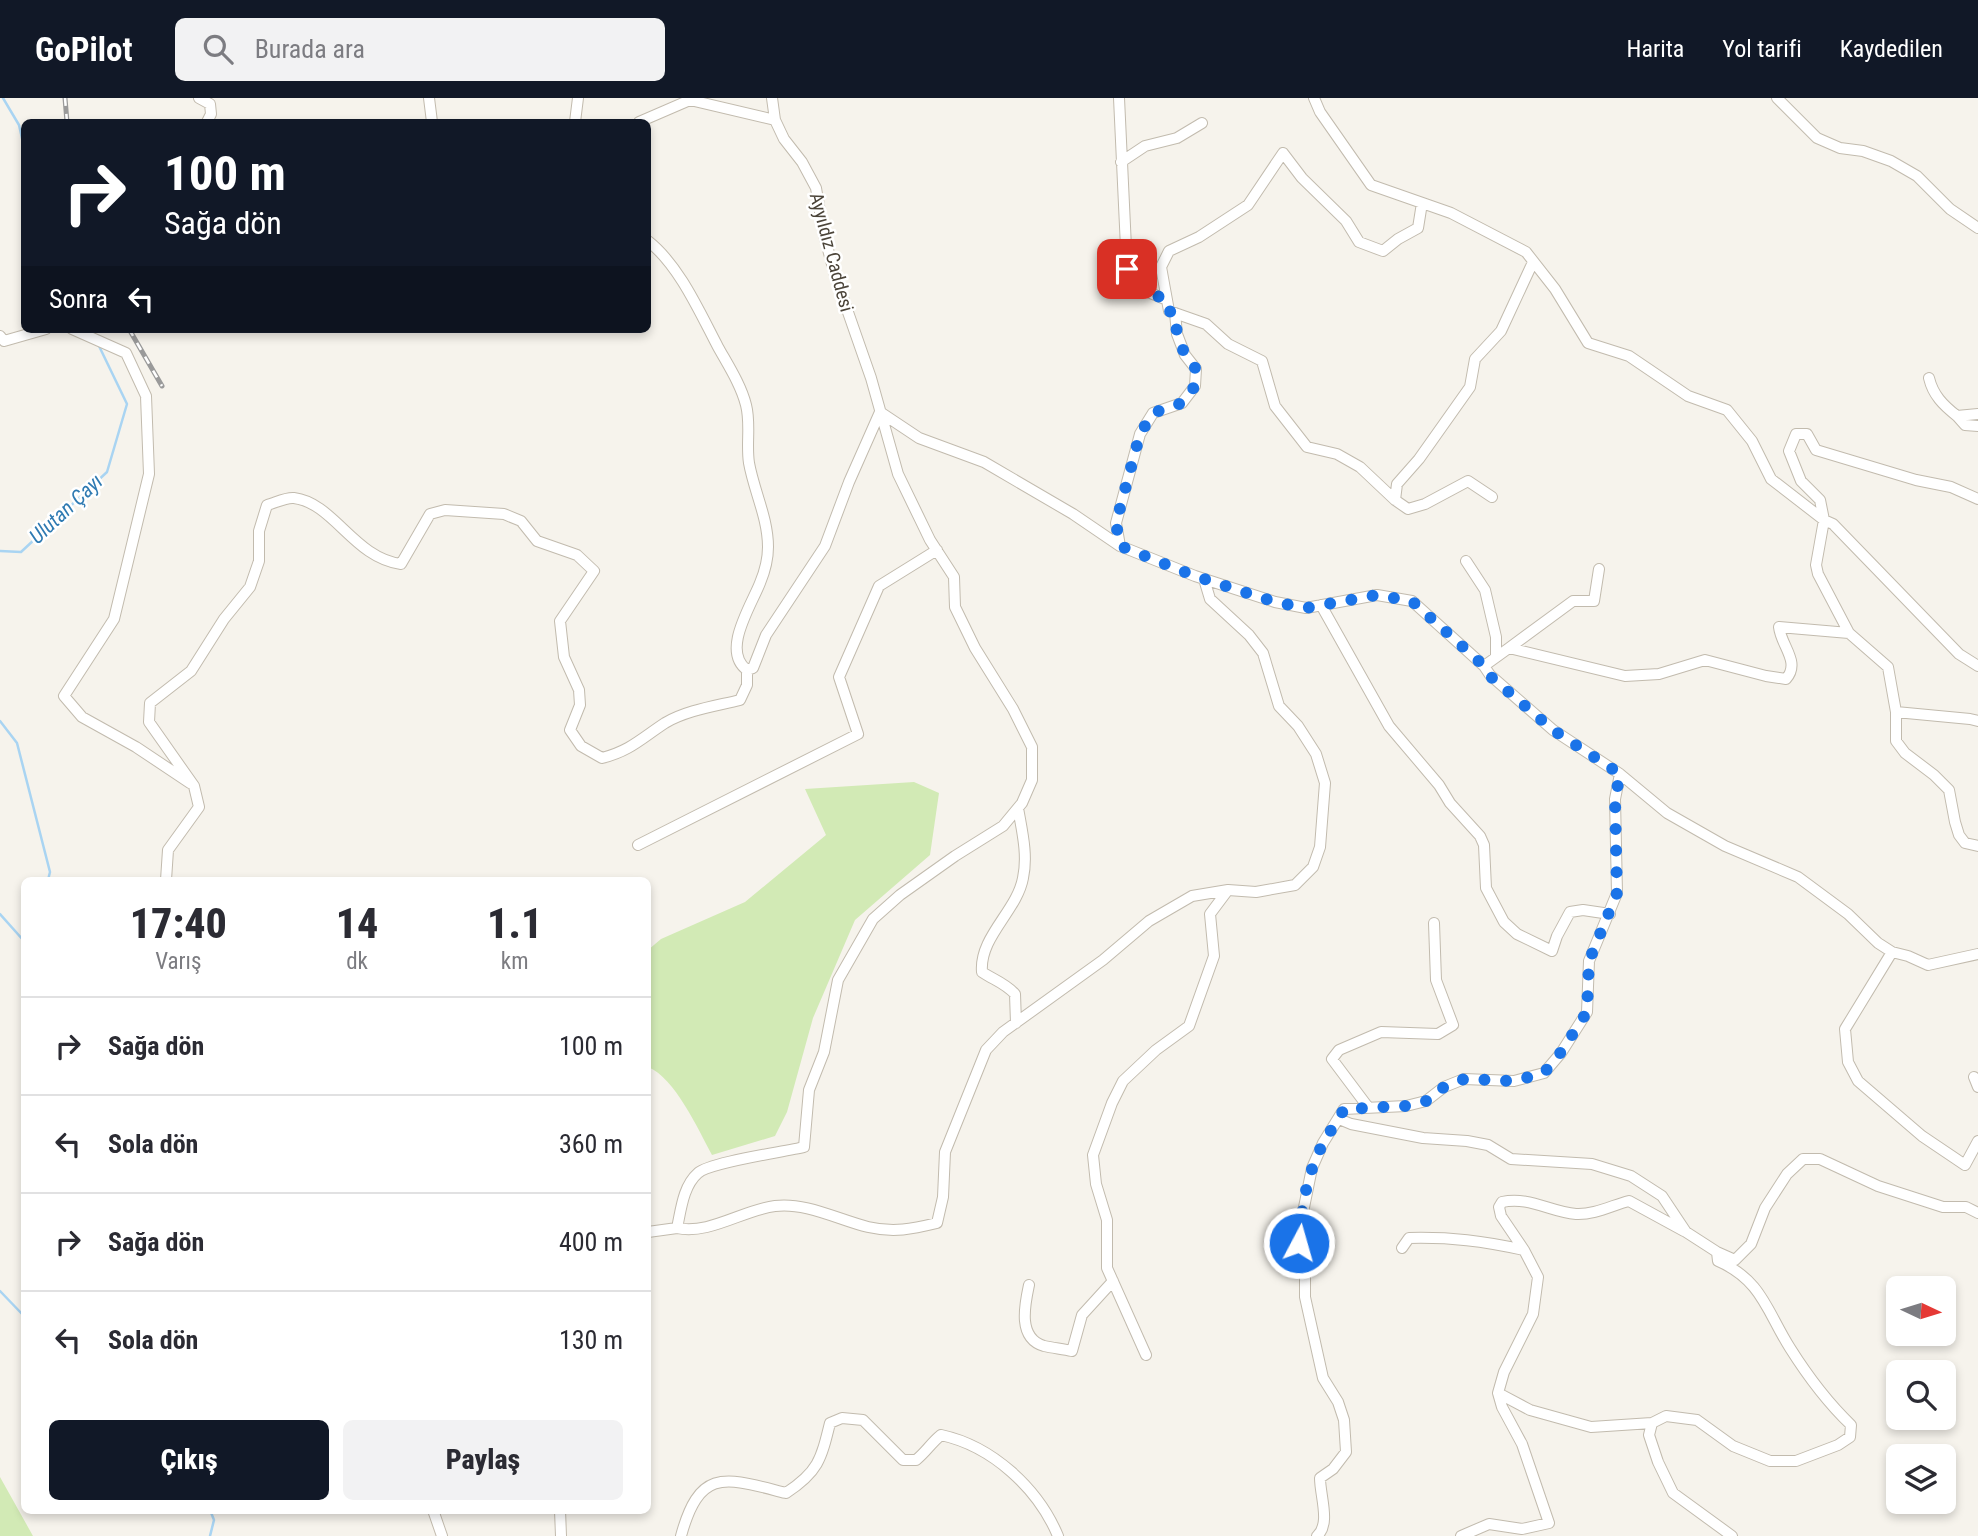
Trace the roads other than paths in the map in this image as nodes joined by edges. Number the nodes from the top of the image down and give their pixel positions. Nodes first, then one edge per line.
1 (199, 98) edge
2 (429, 98) edge
3 (578, 98) edge
4 (772, 98) edge
5 (1119, 98) edge
6 (1314, 98) edge
7 (1777, 98) edge
8 (208, 119) edge
9 (432, 119) edge
10 (575, 119) edge
11 (646, 119) edge
12 (775, 120) junction
13 (1202, 123) dead end
14 (1121, 162) junction
15 (1422, 203) junction
16 (1978, 228) edge
17 (651, 244) edge
18 (1533, 262) junction
19 (1167, 300) junction
20 (1175, 313) junction
21 (32, 333) edge
22 (82, 333) edge
23 (0, 337) edge
24 (1929, 378) dead end
25 (880, 412) junction
26 (1978, 414) edge
27 (1956, 416) junction
28 (1978, 426) edge
29 (1492, 496) dead end
30 (1978, 499) edge
31 (1395, 500) junction
32 (1824, 520) junction
33 (1120, 546) junction
34 (937, 550) junction
35 (1466, 561) dead end
36 (1599, 569) dead end
37 (1204, 579) junction
38 (1321, 605) junction
39 (1849, 633) junction
40 (1508, 648) junction
41 (1496, 657) junction
42 (1484, 666) junction
43 (1978, 666) edge
44 (747, 670) junction
45 (1896, 712) junction
46 (1978, 721) edge
47 (1620, 774) junction
48 (194, 786) junction
49 (1018, 808) junction
50 (638, 845) dead end
51 (1978, 846) edge
52 (166, 877) edge
53 (1228, 890) junction
54 (1610, 914) junction
55 (1434, 923) dead end
56 (1892, 952) junction
57 (1978, 954) edge
58 (1016, 1023) junction
59 (1368, 1107) junction
60 (1339, 1119) junction
61 (1978, 1141) edge
62 (1978, 1213) edge
63 (677, 1228) junction
64 (651, 1232) edge
65 (1686, 1232) junction
66 (1402, 1248) dead end
67 (1524, 1250) junction
68 (1717, 1252) junction
69 (1113, 1281) junction
70 (1030, 1285) dead end
71 (1146, 1355) dead end
72 (1498, 1393) junction
73 (1652, 1423) junction
74 (434, 1514) edge
75 (560, 1514) edge
76 (442, 1536) edge
77 (561, 1536) edge
78 (681, 1536) edge
79 (1058, 1536) edge
80 (1317, 1536) edge
81 (1461, 1536) edge
82 (1732, 1536) edge

1 - 8 street
2 - 9 street
3 - 10 street
4 - 12 street, Ayyıldız Caddesi
5 - 14 street
6 - 15 street
7 - 16 street
11 - 12 street
12 - 25 street, Ayyıldız Caddesi
13 - 14 street
14 - 19 street
15 - 18 street
15 - 19 street
17 - 44 street
18 - 31 street
18 - 32 street
19 - 20 street
20 - 31 street
20 - 33 street
21 - 23 street
22 - 48 street
24 - 27 street
25 - 33 street
25 - 34 street, Ayyıldız Caddesi
25 - 44 street
26 - 27 street
27 - 28 street
29 - 31 street
30 - 32 street
32 - 39 street
32 - 43 street
33 - 37 street
34 - 49 street, Ayyıldız Caddesi
34 - 50 street
35 - 41 street
36 - 40 street
37 - 38 street
37 - 53 street
38 - 42 street
38 - 54 street
39 - 40 street
39 - 45 street
40 - 41 street
41 - 42 street
42 - 47 street
44 - 48 street
45 - 46 street
45 - 51 street
47 - 54 street
47 - 56 street
48 - 52 street
49 - 58 street
49 - 63 street
53 - 58 street
53 - 69 street
54 - 59 street
55 - 59 street
56 - 57 street
56 - 61 street
58 - 63 street
59 - 60 street
60 - 65 street
60 - 80 street
62 - 68 street
63 - 64 street
65 - 67 street
65 - 68 street
66 - 67 street
67 - 72 street
68 - 73 street
69 - 70 street
69 - 71 street
72 - 73 street
72 - 81 street
73 - 82 street
74 - 76 street
75 - 77 street
78 - 79 street

